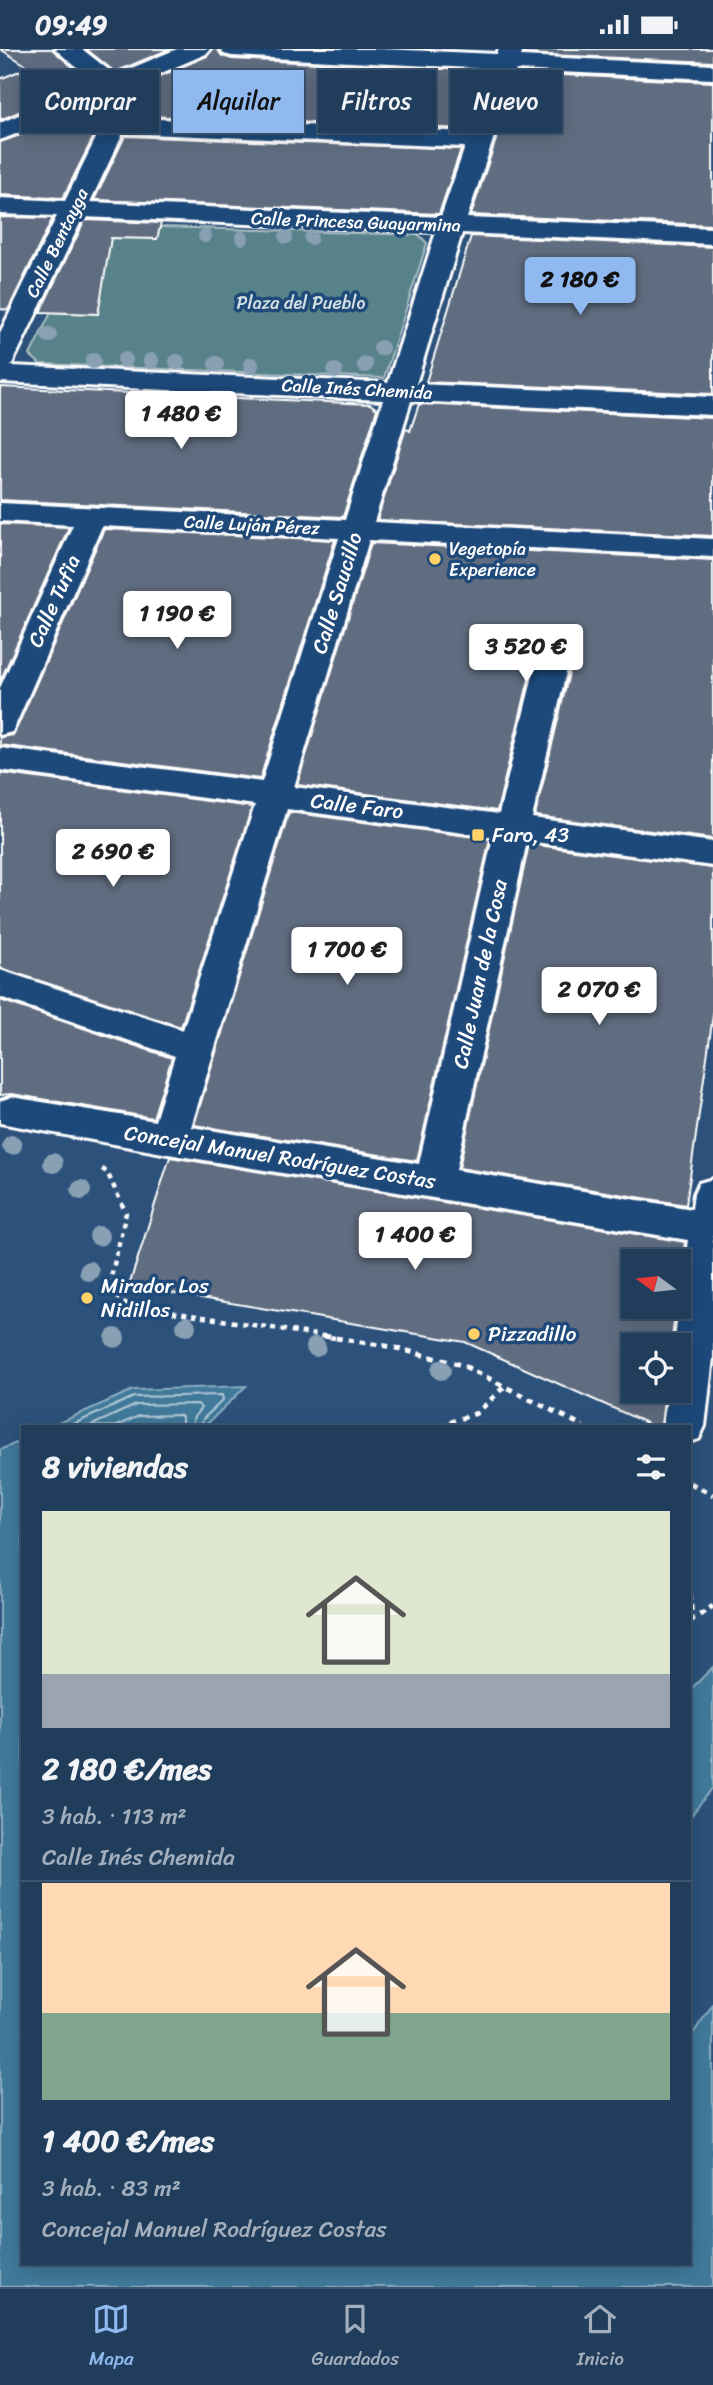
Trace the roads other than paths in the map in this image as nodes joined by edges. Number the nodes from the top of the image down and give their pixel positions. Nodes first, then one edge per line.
1 (66, 49) edge
2 (198, 49) edge
3 (232, 49) edge
4 (335, 51) edge
5 (509, 56) edge
6 (93, 70) edge
7 (148, 70) edge
8 (713, 72) edge
9 (21, 123) edge
10 (159, 126) edge
11 (0, 132) edge
12 (111, 133) edge
13 (480, 140) junction
14 (0, 206) edge
15 (73, 210) junction
16 (451, 225) junction
17 (713, 236) edge
18 (0, 361) edge
19 (0, 374) edge
20 (400, 391) junction
21 (713, 406) edge
22 (0, 512) edge
23 (92, 516) junction
24 (357, 531) junction
25 (713, 548) edge
26 (557, 643) dead end
27 (0, 724) edge
28 (0, 759) edge
29 (274, 796) junction
30 (513, 825) junction
31 (713, 853) edge
32 (0, 983) edge
33 (196, 1049) junction
34 (12, 1112) dead end
35 (168, 1139) junction
36 (433, 1183) junction
37 (712, 1217) edge
38 (684, 1425) edge

1 - 6 street
2 - 7 street
3 - 4 street
4 - 5 street
5 - 8 street
5 - 13 street, Calle Saucillo
9 - 11 street
10 - 13 street
12 - 15 street, Calle Bentayga
13 - 16 street, Calle Saucillo
14 - 15 street, Calle Princesa Guayarmina
15 - 16 street, Calle Princesa Guayarmina
15 - 18 street, Calle Bentayga
16 - 17 street, Calle Princesa Guayarmina
16 - 20 street, Calle Saucillo
19 - 20 street, Calle Inés Chemida
20 - 21 street, Calle Inés Chemida
20 - 24 street, Calle Saucillo
22 - 23 street, Calle Luján Pérez
23 - 24 street, Calle Luján Pérez
23 - 27 street, Calle Tufia
24 - 25 street, Calle Luján Pérez
24 - 29 street, Calle Saucillo
26 - 30 street, Calle Juan de la Cosa
28 - 29 street, Calle Faro
29 - 30 street, Calle Faro
29 - 33 street, Calle Saucillo
30 - 31 street, Calle Faro
30 - 36 street, Calle Juan de la Cosa
32 - 33 street
33 - 35 street, Calle Saucillo
34 - 35 street, Concejal Manuel Rodríguez Costas
35 - 36 street, Concejal Manuel Rodríguez Costas
36 - 37 street, Concejal Manuel Rodríguez Costas
37 - 38 street

